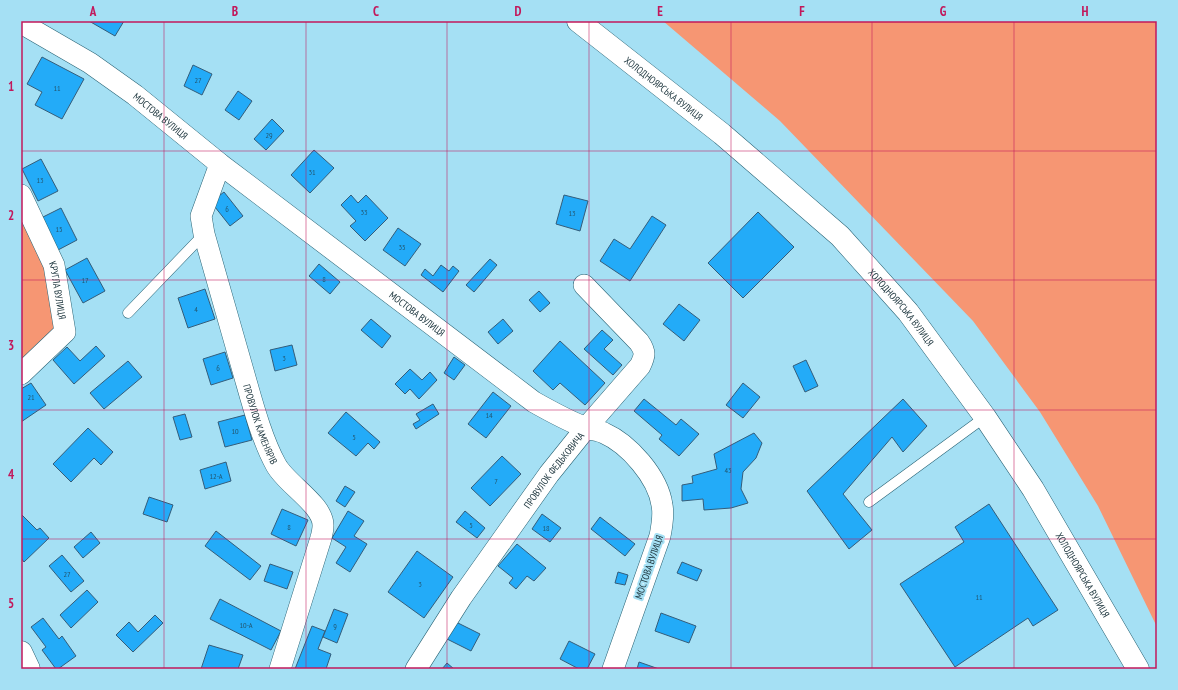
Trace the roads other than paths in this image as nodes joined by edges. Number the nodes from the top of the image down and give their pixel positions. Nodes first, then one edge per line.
1 (578, 21) edge
2 (21, 23) edge
3 (220, 164) junction
4 (21, 195) edge
5 (204, 234) junction
6 (584, 285) dead end
7 (128, 313) dead end
8 (21, 374) edge
9 (985, 417) junction
10 (586, 428) junction
11 (869, 502) dead end
12 (21, 652) edge
13 (29, 669) edge
14 (280, 669) edge
15 (416, 669) edge
16 (613, 669) edge
17 (1138, 669) edge

1 - 9 main road, ХОЛОДНОЯРСЬКА ВУЛИЦЯ
2 - 3 street, МОСТОВА ВУЛИЦЯ
3 - 5 street, ПРОВУЛОК КАМЕНЯРІВ
3 - 10 street, МОСТОВА ВУЛИЦЯ
4 - 8 street, КРУГЛА ВУЛИЦЯ
5 - 7 lane
5 - 14 street, ПРОВУЛОК КАМЕНЯРІВ
6 - 10 street, ПРОВУЛОК ФЕДЬКОВИЧА
9 - 11 lane
9 - 17 main road, ХОЛОДНОЯРСЬКА ВУЛИЦЯ
10 - 15 street, ПРОВУЛОК ФЕДЬКОВИЧА
10 - 16 street, МОСТОВА ВУЛИЦЯ
12 - 13 main road

